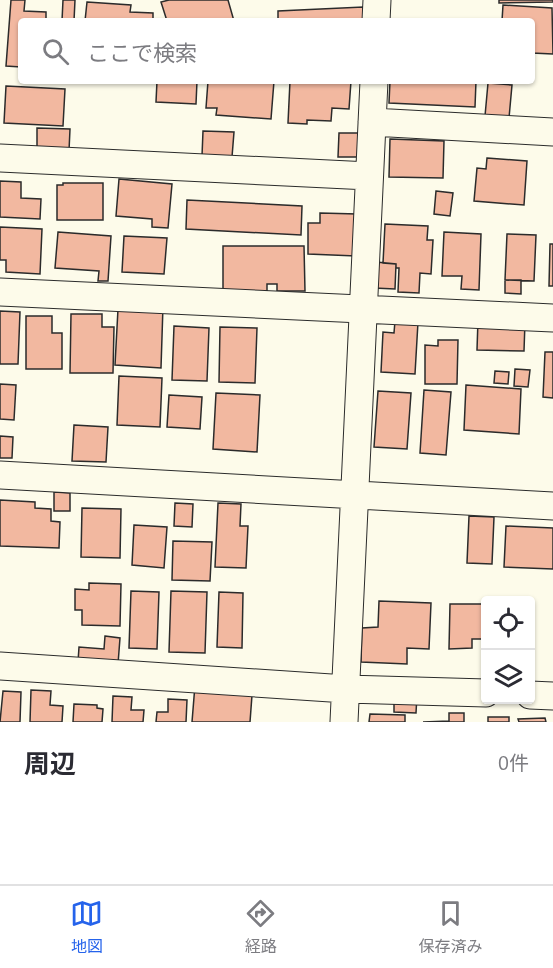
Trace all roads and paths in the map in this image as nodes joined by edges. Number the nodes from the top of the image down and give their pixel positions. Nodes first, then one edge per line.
1 (377, 0) edge
2 (376, 18) edge
3 (374, 84) edge
4 (372, 122) junction
5 (553, 132) edge
6 (0, 158) edge
7 (369, 176) junction
8 (0, 292) edge
9 (363, 310) junction
10 (553, 318) edge
11 (0, 475) edge
12 (356, 495) junction
13 (553, 506) edge
14 (0, 666) edge
15 (346, 689) junction
16 (481, 693) edge
17 (535, 695) edge
18 (553, 696) edge
19 (344, 722) edge

1 - 2 street
3 - 4 street
4 - 5 street
4 - 7 street
6 - 7 street
7 - 9 street
8 - 9 street
9 - 10 street
9 - 12 street
11 - 12 street
12 - 13 street
12 - 15 street
14 - 15 street
15 - 16 street
15 - 19 street
17 - 18 street

